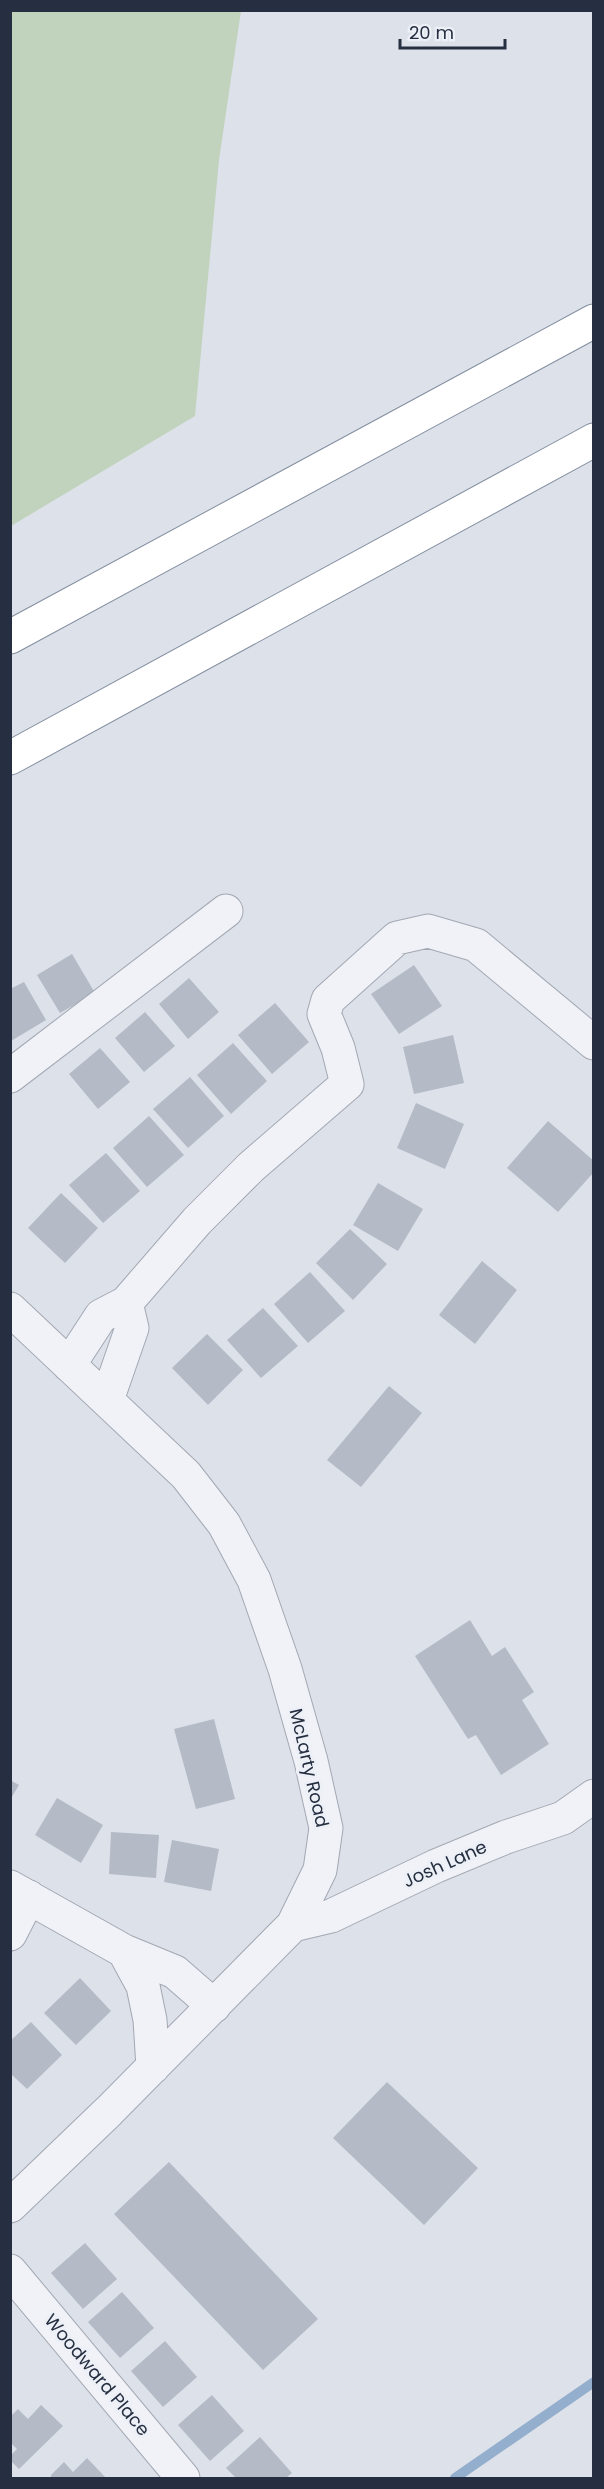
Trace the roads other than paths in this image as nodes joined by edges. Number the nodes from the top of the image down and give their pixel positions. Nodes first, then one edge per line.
1 (594, 321) edge
2 (594, 440) edge
3 (10, 637) edge
4 (10, 758) edge
5 (226, 911) dead end
6 (594, 1043) edge
7 (10, 1076) edge
8 (126, 1303) junction
9 (10, 1309) edge
10 (69, 1365) junction
11 (107, 1400) junction
12 (594, 1796) edge
13 (20, 1892) edge
14 (293, 1925) junction
15 (10, 1934) edge
16 (124, 1951) junction
17 (214, 2006) junction
18 (153, 2067) junction
19 (10, 2206) edge
20 (10, 2271) edge
21 (183, 2478) edge

1 - 3 highway
2 - 4 highway
5 - 7 street
6 - 8 street
8 - 10 street
8 - 11 street
9 - 10 street, McLarty Road
10 - 11 street, McLarty Road
11 - 14 street, McLarty Road
12 - 14 street, Josh Lane
13 - 15 street
13 - 16 street
14 - 17 street, McLarty Road
16 - 17 street
16 - 18 street
17 - 18 street, McLarty Road
18 - 19 street, McLarty Road
20 - 21 street, Woodward Place

